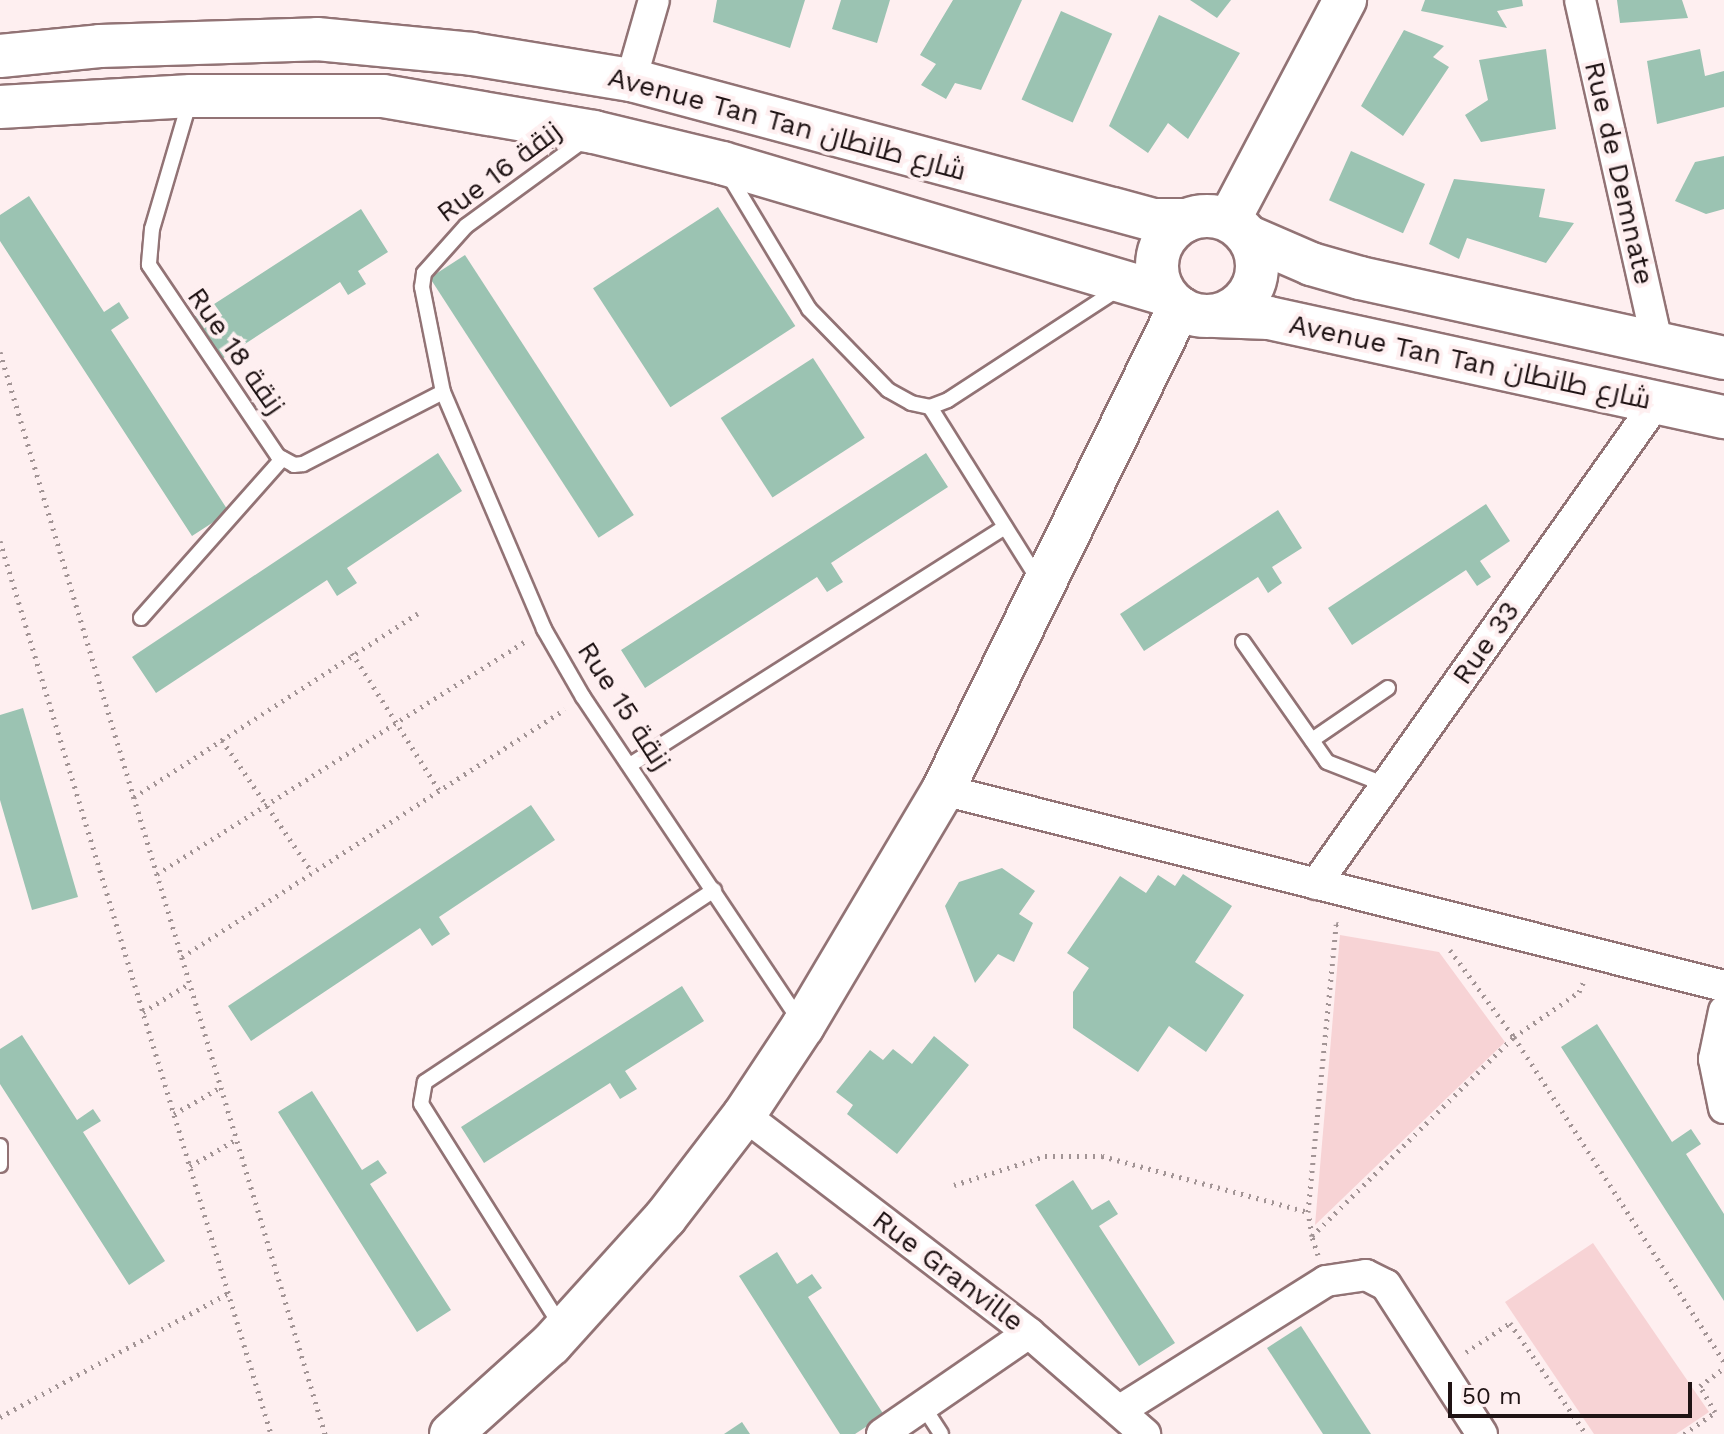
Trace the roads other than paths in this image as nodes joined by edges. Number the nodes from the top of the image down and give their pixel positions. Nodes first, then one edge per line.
1 (654, 0) edge
2 (1345, 0) edge
3 (1580, 0) edge
4 (0, 56) edge
5 (631, 80) junction
6 (191, 96) junction
7 (0, 107) edge
8 (594, 132) junction
9 (722, 163) junction
10 (1187, 220) junction
11 (1239, 228) junction
12 (1172, 300) junction
13 (1658, 345) junction
14 (1724, 358) edge
15 (443, 392) junction
16 (1656, 403) junction
17 (930, 407) junction
18 (1724, 417) edge
19 (282, 459) junction
20 (1005, 527) junction
21 (1044, 589) junction
22 (141, 618) dead end
23 (1243, 642) dead end
24 (1388, 688) dead end
25 (1312, 740) junction
26 (630, 765) junction
27 (1386, 785) junction
28 (943, 790) junction
29 (1316, 884) junction
30 (714, 890) junction
31 (1724, 986) edge
32 (1724, 1011) edge
33 (803, 1026) junction
34 (1724, 1108) edge
35 (744, 1115) junction
36 (0, 1146) edge
37 (0, 1165) edge
38 (564, 1331) junction
39 (1029, 1333) junction
40 (923, 1406) junction
41 (1122, 1409) junction
42 (451, 1434) edge
43 (882, 1434) edge
44 (941, 1434) edge
45 (1145, 1434) edge
46 (1482, 1434) edge

1 - 5 street
2 - 11 main road
3 - 13 street, Rue de Demnate
4 - 5 main road, Avenue Tan Tan شارع طانطان
5 - 10 main road, Avenue Tan Tan شارع طانطان
6 - 7 main road, Avenue Tan Tan شارع طانطان
6 - 8 main road, Avenue Tan Tan شارع طانطان
6 - 19 lane, Rue 18 زنقة
8 - 9 main road, Avenue Tan Tan شارع طانطان
8 - 15 lane, Rue 16 زنقة
9 - 12 main road, Avenue Tan Tan شارع طانطان
9 - 17 lane
10 - 11 main road
10 - 12 main road
11 - 12 main road
11 - 13 main road, Avenue Tan Tan شارع طانطان
12 - 16 main road, Avenue Tan Tan شارع طانطان
12 - 17 lane
12 - 21 main road
13 - 14 main road, Avenue Tan Tan شارع طانطان
15 - 19 lane, Rue 18 زنقة
15 - 26 lane, Rue 15 زنقة
16 - 18 main road, Avenue Tan Tan شارع طانطان
16 - 27 street, Rue 33
17 - 20 lane
19 - 22 lane
20 - 21 lane
20 - 26 lane
21 - 28 main road
23 - 25 lane
24 - 25 lane
25 - 27 lane
26 - 30 lane, Rue 15 زنقة
27 - 29 street, Rue 33
28 - 29 street
28 - 33 main road
29 - 31 street
30 - 33 lane, Rue 15 زنقة
30 - 38 lane
32 - 34 street
33 - 35 main road
35 - 38 main road
35 - 39 street, Rue Granville
36 - 37 lane
38 - 42 main road
39 - 40 street
39 - 41 street, Rue Granville
40 - 43 street
40 - 44 lane
41 - 45 street, Rue Granville
41 - 46 street

